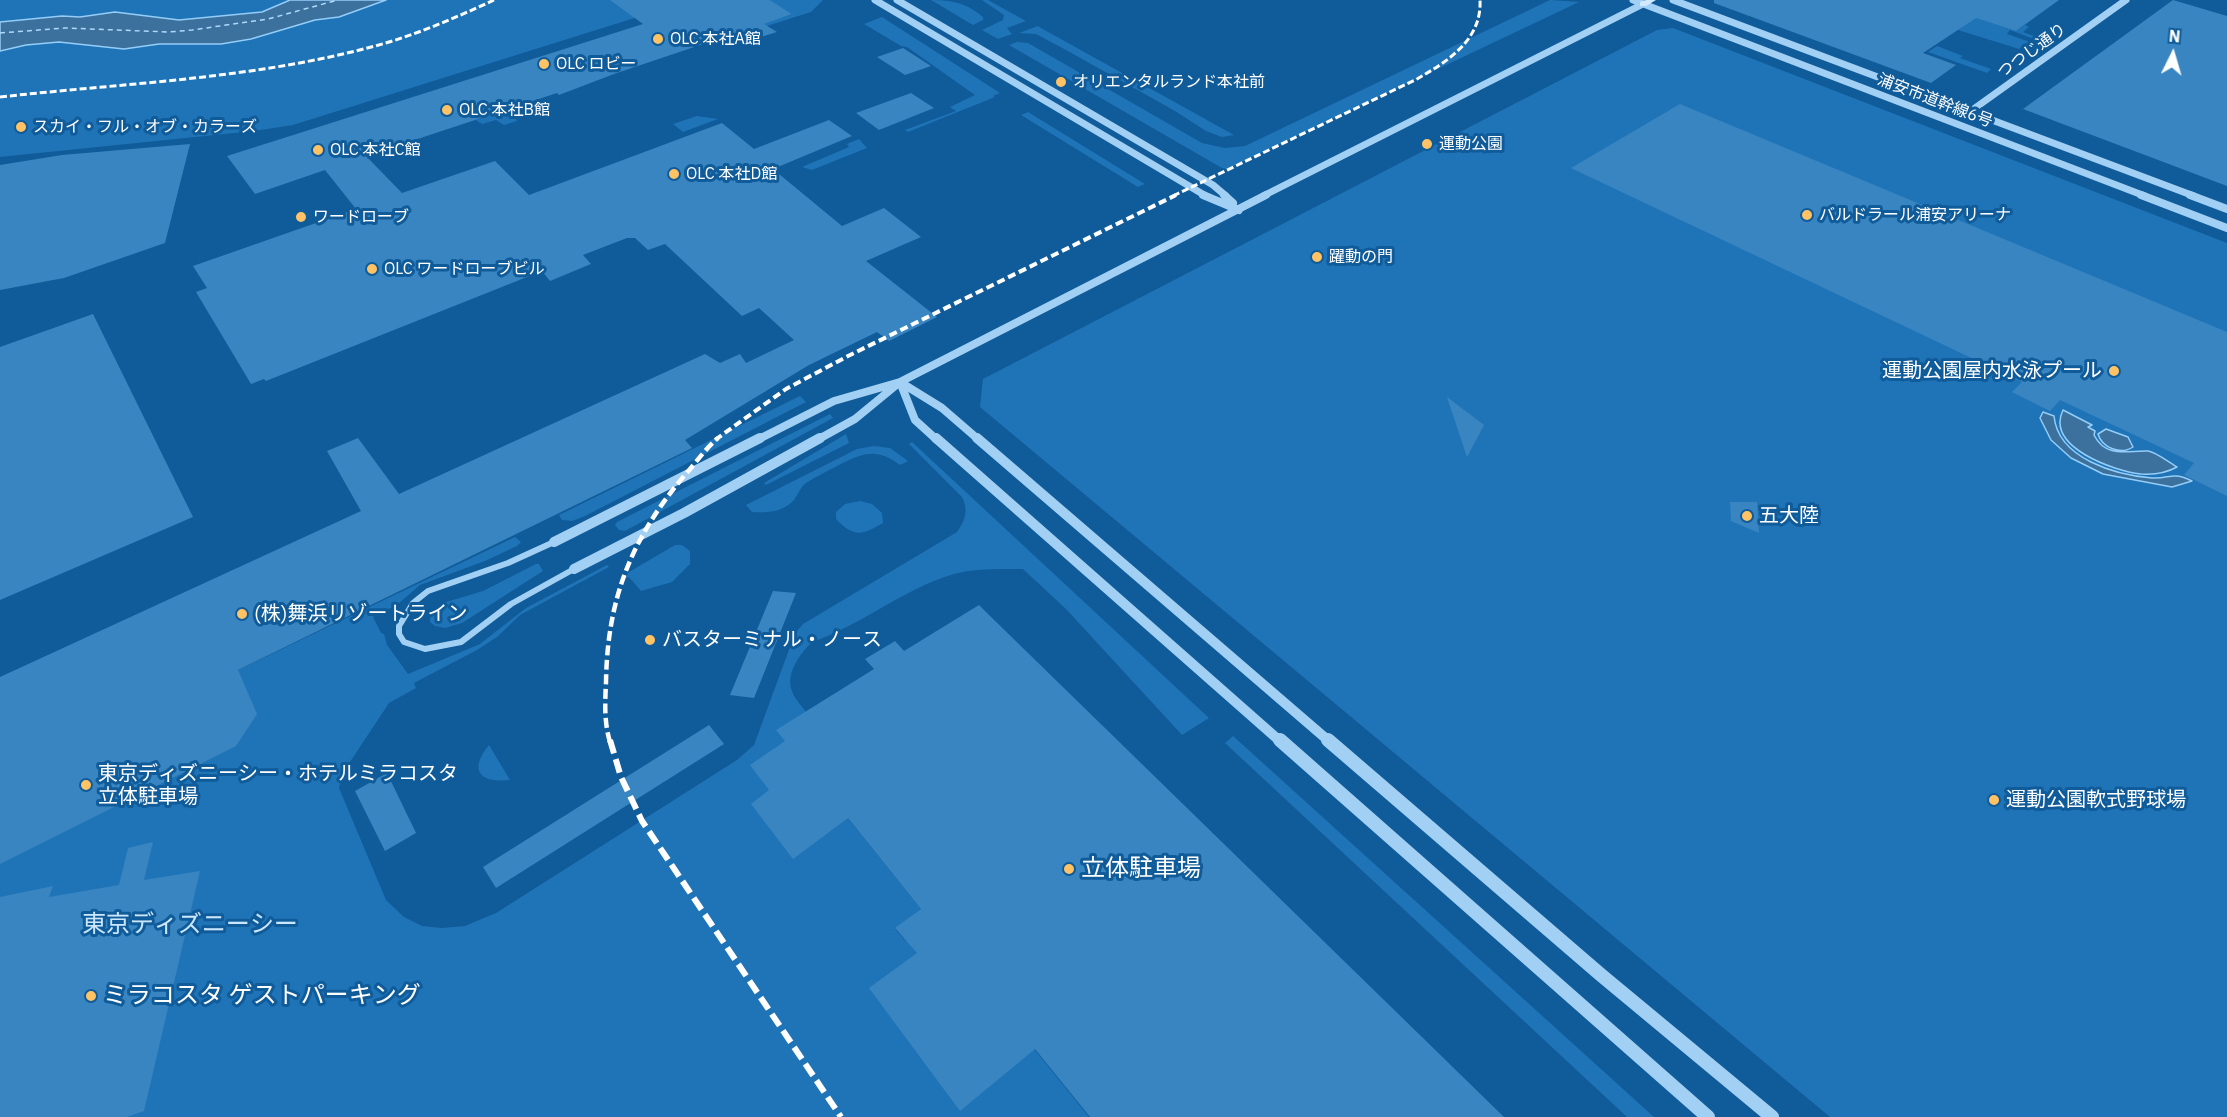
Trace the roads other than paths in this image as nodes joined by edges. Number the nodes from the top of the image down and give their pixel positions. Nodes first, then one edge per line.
1 (875, 0) edge
2 (897, 0) edge
3 (1633, 0) edge
4 (1652, 0) edge
5 (1673, 0) edge
6 (2127, 0) edge
7 (1643, 4) junction
8 (1970, 111) junction
9 (1953, 123) junction
10 (2227, 209) edge
11 (1239, 210) junction
12 (2227, 228) edge
13 (900, 382) junction
14 (554, 542) joint
15 (574, 569) joint
16 (1708, 1117) edge
17 (1772, 1117) edge

1 - 11 street
2 - 11 street
3 - 7 street, 浦安市道幹線6号
4 - 7 main road
5 - 8 street, 浦安市道幹線6号
6 - 8 street, つつじ通り
7 - 9 street, 浦安市道幹線6号
7 - 11 street
8 - 9 street, つつじ通り
8 - 10 street, 浦安市道幹線6号
9 - 12 street, 浦安市道幹線6号
11 - 13 street
13 - 14 street
13 - 15 street
13 - 16 street
13 - 17 street
14 - 15 street

